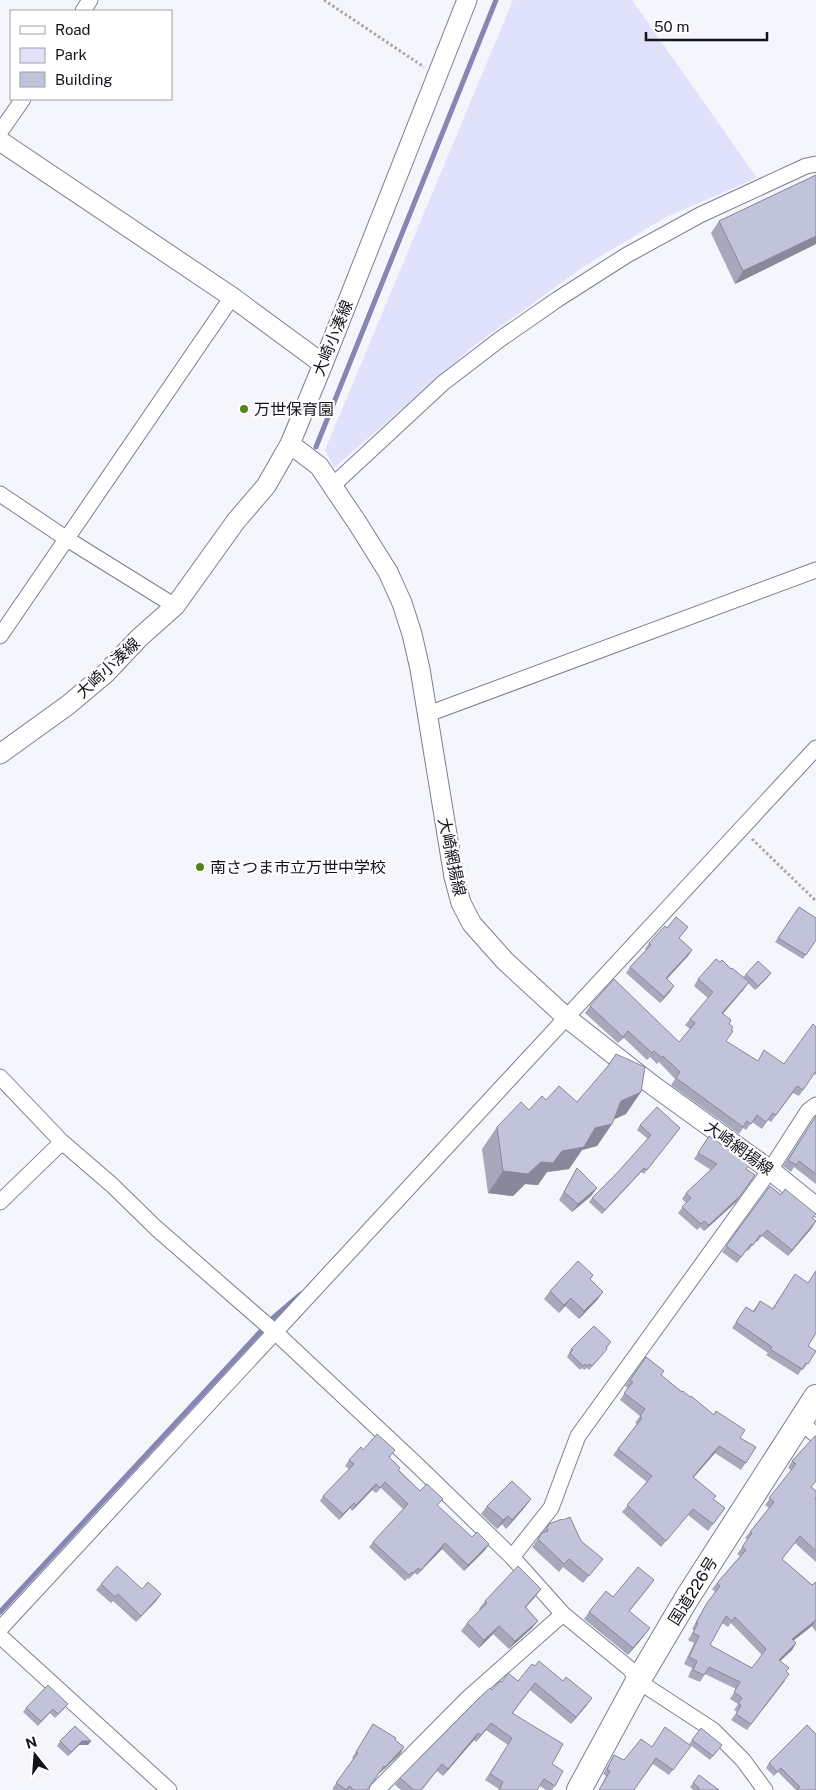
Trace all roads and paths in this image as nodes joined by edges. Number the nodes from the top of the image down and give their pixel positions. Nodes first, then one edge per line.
1 (324, 0) edge
2 (467, 0) edge
3 (437, 76) junction
4 (22, 100) edge
5 (0, 132) edge
6 (0, 141) edge
7 (816, 164) edge
8 (232, 298) junction
9 (324, 364) junction
10 (290, 444) junction
11 (332, 486) junction
12 (0, 494) edge
13 (67, 539) junction
14 (816, 570) edge
15 (175, 606) junction
16 (0, 636) edge
17 (428, 714) junction
18 (816, 748) edge
19 (0, 754) edge
20 (741, 828) junction
21 (816, 901) edge
22 (567, 1018) junction
23 (0, 1078) edge
24 (816, 1105) edge
25 (62, 1142) junction
26 (770, 1170) junction
27 (0, 1202) edge
28 (816, 1207) edge
29 (271, 1328) junction
30 (816, 1397) edge
31 (808, 1429) edge
32 (512, 1557) junction
33 (563, 1614) junction
34 (0, 1629) edge
35 (0, 1636) edge
36 (638, 1681) junction
37 (169, 1790) edge
38 (377, 1790) edge
39 (579, 1790) edge
40 (765, 1790) edge

1 - 3 path
2 - 3 street, 大崎小湊線
3 - 9 street, 大崎小湊線
4 - 5 street
6 - 8 street
7 - 11 street
8 - 9 street
8 - 13 street
9 - 10 street, 大崎小湊線
10 - 11 street, 大崎網揚線
10 - 15 street, 大崎小湊線
11 - 17 street, 大崎網揚線
12 - 13 street
13 - 15 street
13 - 16 street
14 - 17 street
15 - 19 street, 大崎小湊線
17 - 22 street, 大崎網揚線
18 - 20 street
20 - 21 path
20 - 22 street
22 - 26 street, 大崎網揚線
22 - 29 street
23 - 25 street
24 - 26 street
25 - 27 street
25 - 29 street
26 - 28 street, 大崎網揚線
26 - 32 street
29 - 32 street
29 - 34 street
30 - 31 highway, 国道226号
31 - 36 highway, 国道226号
32 - 33 street
33 - 36 street
33 - 38 street
35 - 37 street
36 - 39 highway, 国道226号
36 - 40 street

